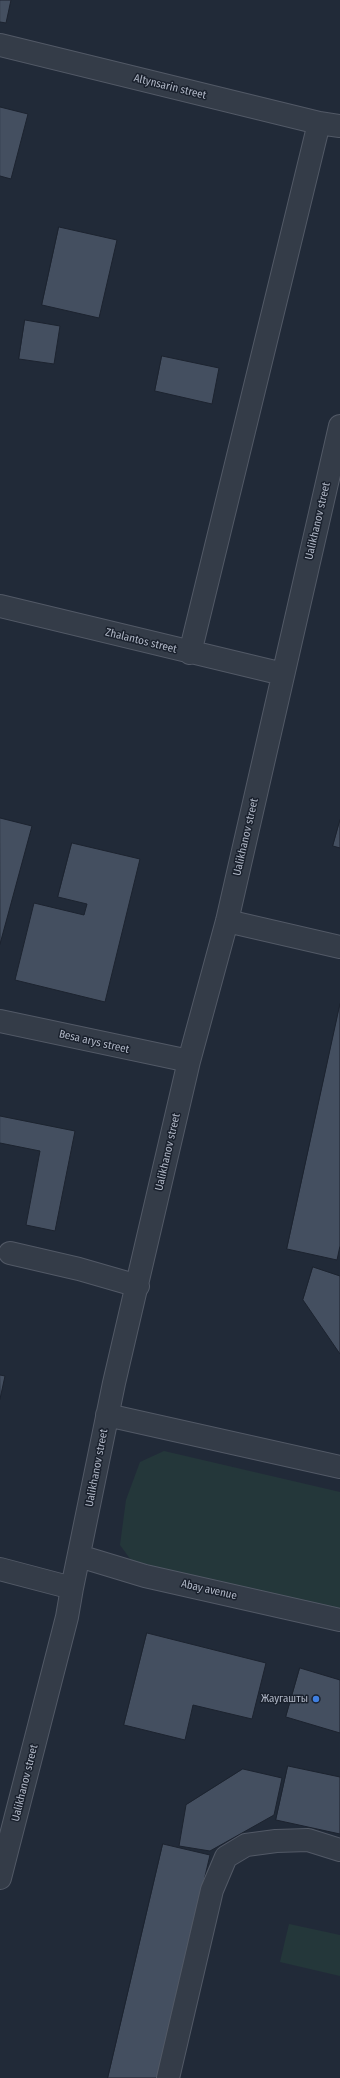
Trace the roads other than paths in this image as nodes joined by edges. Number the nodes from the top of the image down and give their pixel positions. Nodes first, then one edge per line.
1 (0, 45) edge
2 (319, 123) junction
3 (340, 126) edge
4 (340, 426) edge
5 (0, 606) edge
6 (190, 653) junction
7 (283, 674) junction
8 (227, 921) junction
9 (340, 947) edge
10 (0, 1021) edge
11 (188, 1062) junction
12 (10, 1253) dead end
13 (138, 1286) junction
14 (107, 1415) junction
15 (340, 1468) edge
16 (79, 1556) junction
17 (0, 1569) edge
18 (72, 1588) junction
19 (340, 1620) edge
20 (340, 1850) edge
21 (0, 1878) edge
22 (168, 2078) edge

1 - 2 street, Altynsarin street
2 - 3 street, Altynsarin street
2 - 6 street
4 - 7 street, Ualikhanov street
5 - 6 street, Zhalantos street
6 - 7 street, Zhalantos street
7 - 8 street, Ualikhanov street
8 - 9 street
8 - 11 street, Ualikhanov street
10 - 11 street, Besa arys street
11 - 13 street, Ualikhanov street
12 - 13 street
13 - 14 street, Ualikhanov street
14 - 15 street
14 - 16 street, Ualikhanov street
16 - 18 street, Ualikhanov street
16 - 19 street, Abay avenue
17 - 18 street
18 - 21 street, Ualikhanov street
20 - 22 street

